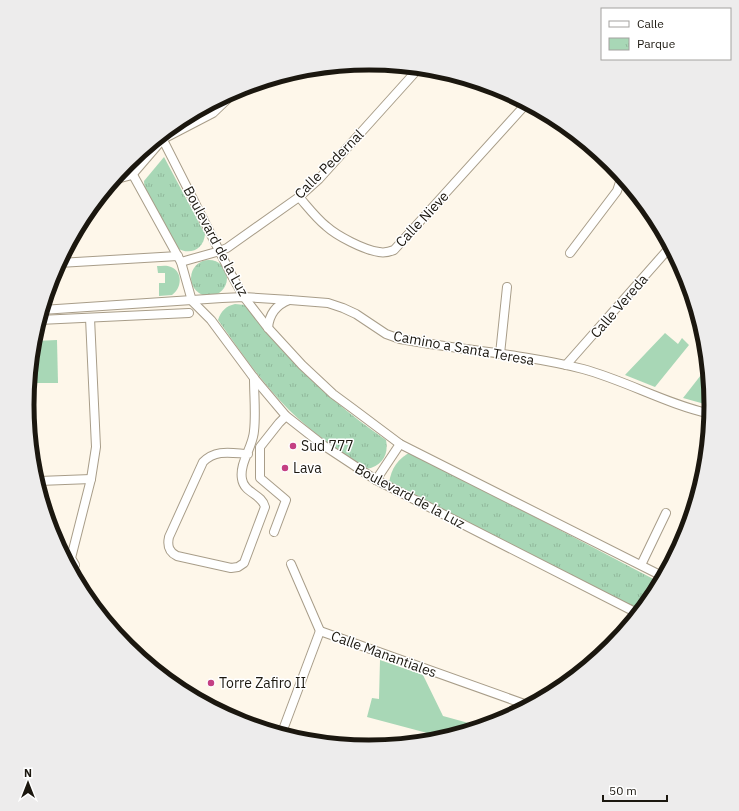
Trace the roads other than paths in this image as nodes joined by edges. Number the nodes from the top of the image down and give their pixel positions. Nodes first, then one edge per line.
1 (414, 73) edge
2 (222, 105) edge
3 (523, 108) edge
4 (182, 127) edge
5 (164, 140) edge
6 (152, 150) edge
7 (130, 170) edge
8 (132, 175) junction
9 (123, 177) edge
10 (620, 182) edge
11 (299, 197) junction
12 (220, 251) junction
13 (667, 251) edge
14 (570, 253) dead end
15 (179, 259) junction
16 (66, 263) edge
17 (507, 287) dead end
18 (244, 297) junction
19 (192, 300) junction
20 (290, 300) junction
21 (48, 310) edge
22 (188, 313) dead end
23 (90, 318) junction
24 (45, 320) edge
25 (268, 328) junction
26 (500, 354) junction
27 (566, 365) junction
28 (254, 378) junction
29 (705, 412) edge
30 (286, 416) junction
31 (400, 444) junction
32 (248, 454) junction
33 (91, 479) junction
34 (42, 480) edge
35 (376, 480) junction
36 (666, 513) dead end
37 (274, 532) dead end
38 (71, 558) edge
39 (291, 564) dead end
40 (641, 566) junction
41 (659, 575) edge
42 (635, 612) edge
43 (320, 631) junction
44 (523, 703) edge
45 (283, 730) edge

1 - 11 street, Calle Pedernal
2 - 4 street
3 - 11 street, Calle Nieve
5 - 12 street, Boulevard de la Luz
6 - 8 street
7 - 8 street, Boulevard de la Luz
8 - 9 street
8 - 15 street, Boulevard de la Luz
10 - 14 street
11 - 12 street, Calle Pedernal
12 - 15 street, Calle Pedernal
12 - 18 street, Boulevard de la Luz
13 - 27 street, Calle Vereda
15 - 16 street, Calle Pedernal
15 - 19 street, Boulevard de la Luz
17 - 26 street
18 - 19 street, Camino a Santa Teresa
18 - 20 street, Camino a Santa Teresa
18 - 25 street, Boulevard de la Luz
19 - 21 street, Camino a Santa Teresa
19 - 28 street, Boulevard de la Luz
20 - 25 street
20 - 26 street, Camino a Santa Teresa
22 - 23 street
23 - 24 street
23 - 33 street
25 - 31 street, Boulevard de la Luz
26 - 27 street, Camino a Santa Teresa
27 - 29 street, Camino a Santa Teresa
28 - 30 street, Boulevard de la Luz
28 - 32 street
30 - 35 street, Boulevard de la Luz
30 - 37 street
31 - 35 street
31 - 40 street, Boulevard de la Luz
32 - 32 street
33 - 34 street
33 - 38 street
35 - 42 street, Boulevard de la Luz
36 - 40 street
39 - 43 street
40 - 41 street, Boulevard de la Luz
43 - 44 street, Calle Manantiales
43 - 45 street, Calle Manantiales

